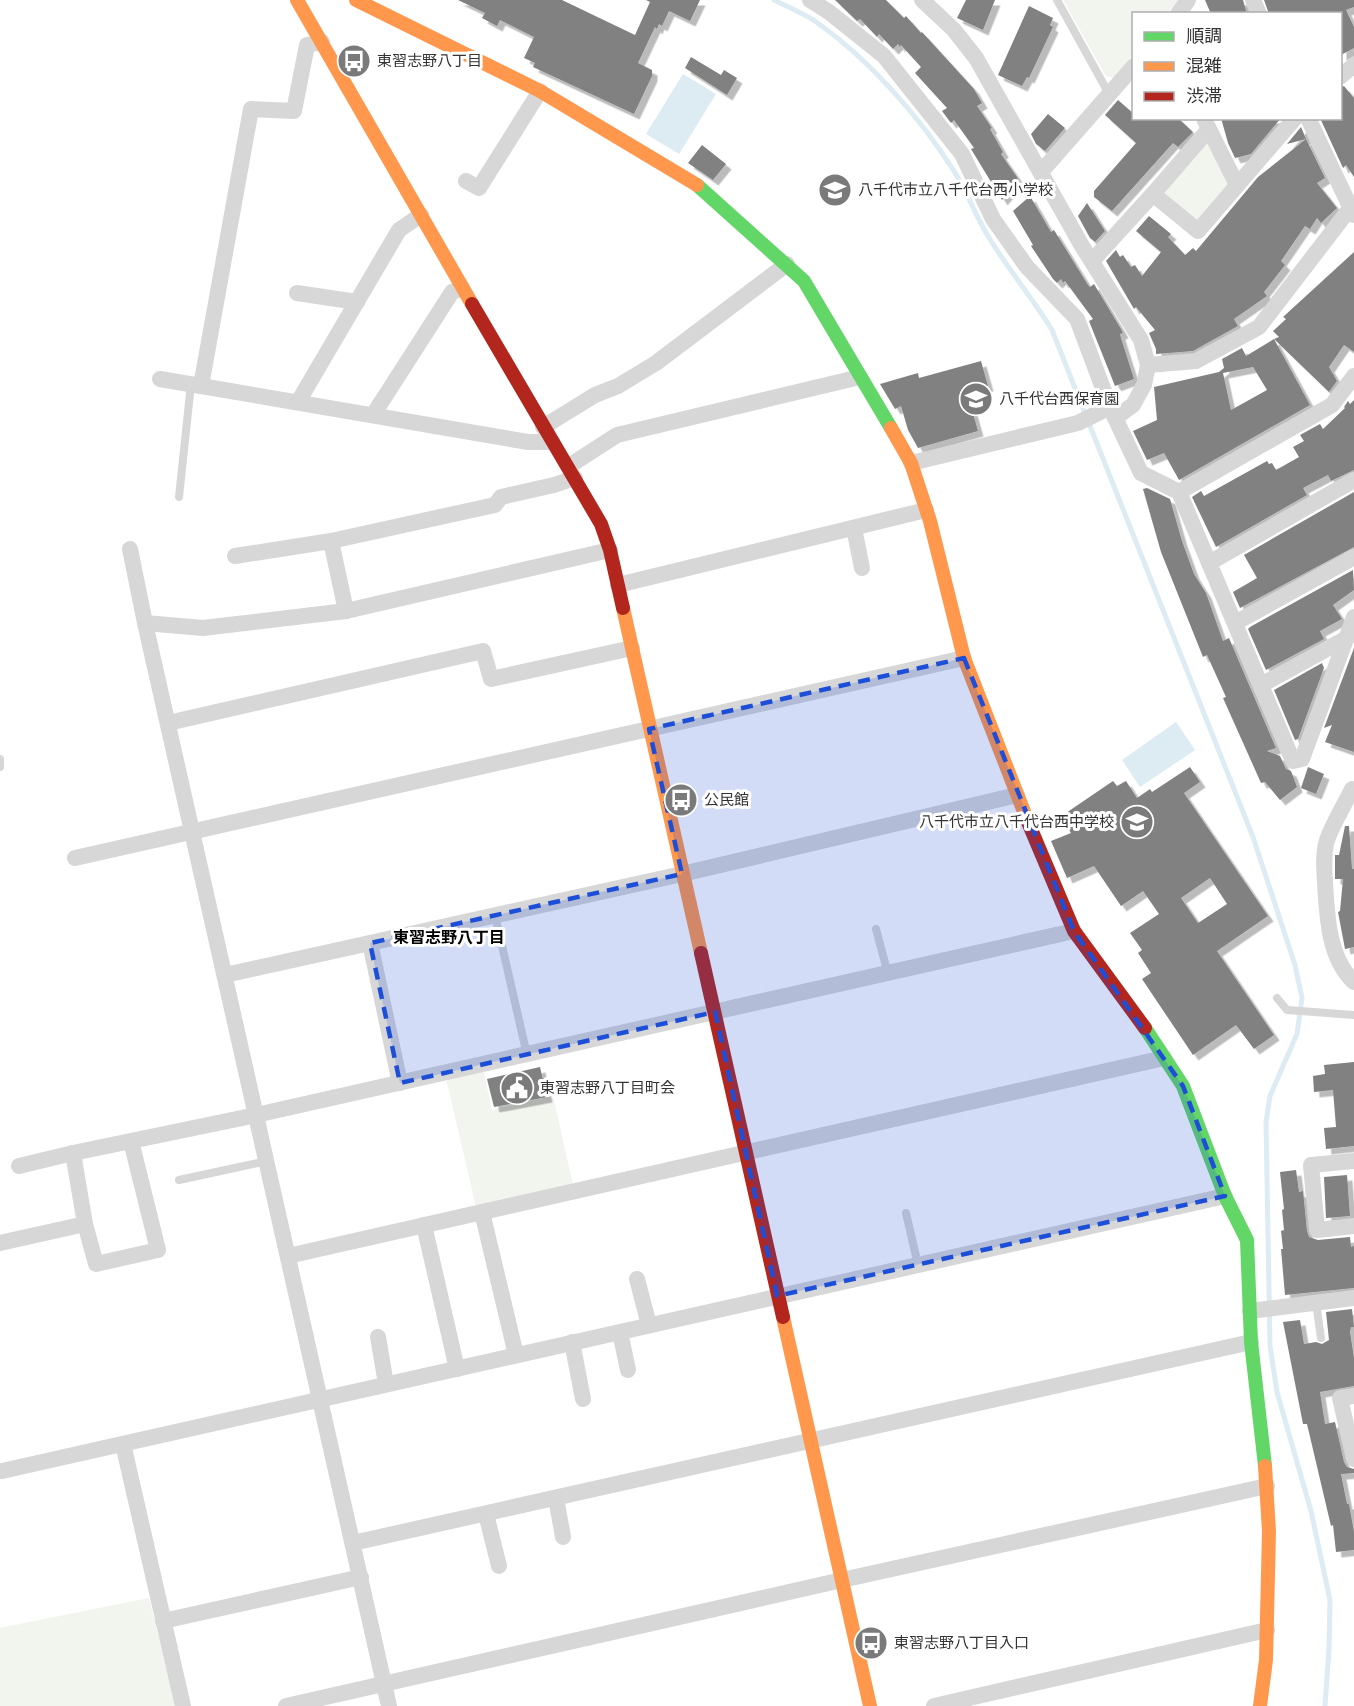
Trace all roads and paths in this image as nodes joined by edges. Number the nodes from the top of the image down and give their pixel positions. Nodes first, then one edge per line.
1 (356, 0) edge
2 (810, 0) edge
3 (922, 0) edge
4 (1057, 0) edge
5 (299, 1) edge
6 (321, 42) junction
7 (1354, 65) edge
8 (1132, 68) edge
9 (1342, 76) edge
10 (540, 91) junction
11 (1109, 94) junction
12 (1293, 120) edge
13 (1309, 120) edge
14 (1206, 124) edge
15 (1041, 172) junction
16 (466, 181) dead end
17 (1237, 185) junction
18 (1153, 194) junction
19 (1352, 207) edge
20 (421, 215) junction
21 (1093, 260) junction
22 (787, 264) junction
23 (462, 288) junction
24 (297, 293) dead end
25 (357, 302) junction
26 (1148, 365) junction
27 (1354, 376) edge
28 (860, 377) junction
29 (160, 379) dead end
30 (196, 385) junction
31 (298, 402) junction
32 (1107, 413) junction
33 (372, 415) junction
34 (543, 427) junction
35 (552, 442) junction
36 (911, 463) junction
37 (572, 472) junction
38 (1354, 480) edge
39 (1179, 492) junction
40 (178, 497) dead end
41 (926, 510) junction
42 (854, 528) junction
43 (331, 541) junction
44 (130, 549) dead end
45 (610, 550) junction
46 (235, 556) dead end
47 (1354, 557) edge
48 (1209, 563) junction
49 (862, 568) dead end
50 (618, 585) junction
51 (346, 611) junction
52 (1354, 617) edge
53 (145, 623) junction
54 (1235, 623) junction
55 (1347, 639) junction
56 (632, 648) junction
57 (964, 658) junction
58 (1261, 685) junction
59 (168, 723) junction
60 (649, 729) junction
61 (0, 759) edge
62 (0, 767) edge
63 (1354, 790) edge
64 (1017, 795) junction
65 (193, 831) junction
66 (75, 858) dead end
67 (682, 874) junction
68 (495, 915) junction
69 (876, 929) dead end
70 (1074, 931) junction
71 (370, 943) junction
72 (888, 974) junction
73 (225, 975) junction
74 (1354, 982) edge
75 (1277, 998) dead end
76 (715, 1012) junction
77 (1354, 1015) edge
78 (527, 1055) junction
79 (1164, 1058) junction
80 (400, 1083) junction
81 (256, 1115) junction
82 (131, 1141) junction
83 (73, 1153) junction
84 (746, 1153) junction
85 (267, 1161) junction
86 (1354, 1161) edge
87 (18, 1166) dead end
88 (178, 1180) dead end
89 (1225, 1196) junction
90 (482, 1212) junction
91 (906, 1213) dead end
92 (86, 1224) junction
93 (424, 1225) junction
94 (1354, 1226) edge
95 (0, 1243) edge
96 (288, 1256) junction
97 (918, 1265) junction
98 (637, 1279) dead end
99 (777, 1296) junction
100 (1354, 1298) edge
101 (1316, 1303) junction
102 (1254, 1310) junction
103 (649, 1325) junction
104 (620, 1332) junction
105 (378, 1337) dead end
106 (1321, 1338) dead end
107 (572, 1342) junction
108 (1251, 1342) junction
109 (516, 1355) junction
110 (457, 1368) junction
111 (628, 1370) dead end
112 (386, 1384) junction
113 (1354, 1396) edge
114 (320, 1399) junction
115 (583, 1399) dead end
116 (811, 1440) junction
117 (123, 1444) junction
118 (1354, 1459) edge
119 (2, 1471) dead end
120 (1266, 1486) junction
121 (556, 1498) junction
122 (486, 1514) junction
123 (563, 1537) dead end
124 (353, 1544) junction
125 (499, 1566) dead end
126 (361, 1577) junction
127 (842, 1580) junction
128 (164, 1621) junction
129 (1268, 1630) junction
130 (384, 1684) junction
131 (183, 1706) edge
132 (286, 1706) edge
133 (389, 1706) edge
134 (870, 1706) edge
135 (934, 1706) edge
136 (1260, 1706) edge

1 - 10 street
2 - 32 street
3 - 15 street
4 - 11 lane
5 - 6 street
6 - 20 street
6 - 30 street
7 - 9 street
8 - 11 street
10 - 16 street
10 - 22 street
11 - 15 street
12 - 17 street
13 - 19 street
14 - 17 street
14 - 18 street
15 - 21 street
17 - 18 street
18 - 21 street
19 - 26 street
20 - 23 street
20 - 25 street
21 - 26 street
22 - 28 street
22 - 34 street
23 - 33 street
23 - 34 street
24 - 25 street
25 - 31 street
26 - 32 street
27 - 39 street
28 - 36 street
28 - 37 street
29 - 30 street
30 - 31 street
30 - 40 lane
31 - 33 street
32 - 36 street
32 - 39 street
33 - 35 street
34 - 35 street
35 - 37 street
36 - 41 street
37 - 43 street
37 - 45 street
38 - 48 street
39 - 48 street
41 - 42 street
41 - 57 street
42 - 49 street
42 - 50 street
43 - 46 street
43 - 51 street
44 - 53 street
45 - 50 street
45 - 51 street
47 - 54 street
48 - 54 street
50 - 56 street
51 - 53 street
52 - 55 street
53 - 59 street
54 - 58 street
55 - 58 street
55 - 58 street
56 - 59 street
56 - 60 street
57 - 60 street
57 - 64 street
59 - 65 street
60 - 65 street
60 - 67 street
61 - 62 lane
63 - 74 street
64 - 67 street
64 - 70 street
65 - 66 street
65 - 73 street
67 - 68 street
67 - 76 street
68 - 71 street
68 - 78 lane
69 - 72 lane
70 - 72 street
70 - 79 street
71 - 73 street
71 - 80 street
72 - 76 street
73 - 81 street
75 - 77 lane
76 - 78 street
76 - 84 street
78 - 80 street
79 - 84 street
79 - 89 street
80 - 81 street
81 - 82 street
81 - 85 street
82 - 83 street
82 - 92 street
83 - 87 street
83 - 92 street
84 - 90 street
84 - 99 street
85 - 88 lane
85 - 96 street
86 - 94 street
89 - 97 street
89 - 102 street
90 - 93 street
90 - 109 street
91 - 97 lane
92 - 95 street
93 - 96 street
93 - 110 street
96 - 114 street
97 - 99 street
98 - 103 street
99 - 103 street
99 - 116 street
100 - 101 street
101 - 102 street
101 - 106 lane
102 - 108 street
103 - 104 street
104 - 107 street
104 - 111 street
105 - 112 street
107 - 109 street
107 - 115 street
108 - 116 street
108 - 120 street
109 - 110 street
110 - 112 street
112 - 114 street
113 - 118 street
114 - 117 street
114 - 124 street
116 - 121 street
116 - 127 street
117 - 119 street
117 - 128 street
120 - 127 street
120 - 129 street
121 - 122 street
121 - 123 street
122 - 124 street
122 - 125 street
124 - 126 street
126 - 128 street
126 - 130 street
127 - 130 street
127 - 134 street
128 - 131 street
129 - 135 street
129 - 136 street
130 - 132 street
130 - 133 street

